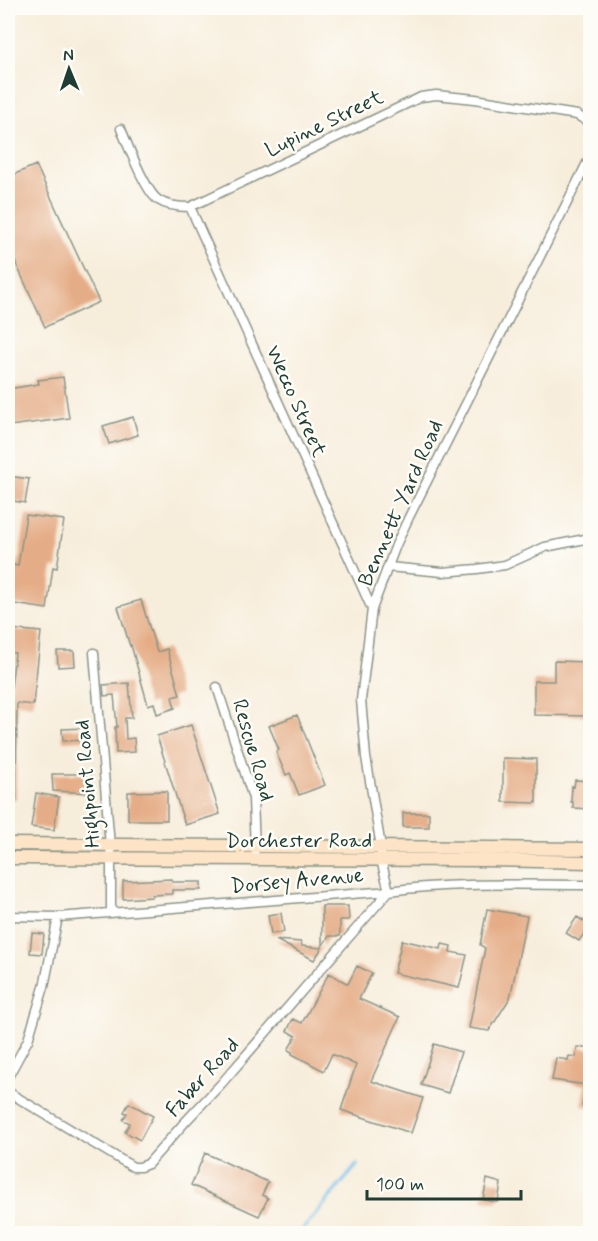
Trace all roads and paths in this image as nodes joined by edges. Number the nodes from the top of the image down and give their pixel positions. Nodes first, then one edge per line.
1 (591, 123) edge
2 (121, 129) dead end
3 (591, 157) edge
4 (189, 207) junction
5 (591, 538) edge
6 (388, 567) junction
7 (372, 609) junction
8 (94, 653) dead end
9 (217, 687) dead end
10 (8, 844) edge
11 (110, 845) junction
12 (255, 846) junction
13 (591, 849) edge
14 (381, 854) junction
15 (558, 855) junction
16 (8, 858) edge
17 (111, 858) junction
18 (255, 860) junction
19 (591, 862) edge
20 (591, 885) edge
21 (389, 891) junction
22 (111, 913) junction
23 (8, 916) edge
24 (58, 917) junction
25 (8, 1077) edge
26 (8, 1092) edge

1 - 4 street, Lupine Street
2 - 4 street
3 - 6 street, Bennett Yard Road
4 - 7 street, Wecco Street
5 - 6 street
6 - 7 street, Bennett Yard Road
7 - 14 street, Bennett Yard Road
8 - 11 street, Highpoint Road
9 - 12 street, Rescue Road
10 - 11 main road, Dorchester Road
11 - 12 main road, Dorchester Road
11 - 17 street, Highpoint Road
12 - 14 main road, Dorchester Road
12 - 18 street, Rescue Road
13 - 15 main road, Dorchester Road
14 - 15 main road, Dorchester Road
14 - 18 main road, Dorchester Road
14 - 21 street, Bennett Yard Road
15 - 19 main road, Dorchester Road
16 - 17 main road, Dorchester Road
17 - 18 main road, Dorchester Road
17 - 22 street, Highpoint Road
20 - 21 street, Dorsey Avenue
21 - 22 street, Dorsey Avenue
21 - 26 street, Faber Road
22 - 24 street, Dorsey Avenue
23 - 24 street, Dorsey Avenue
24 - 25 street

